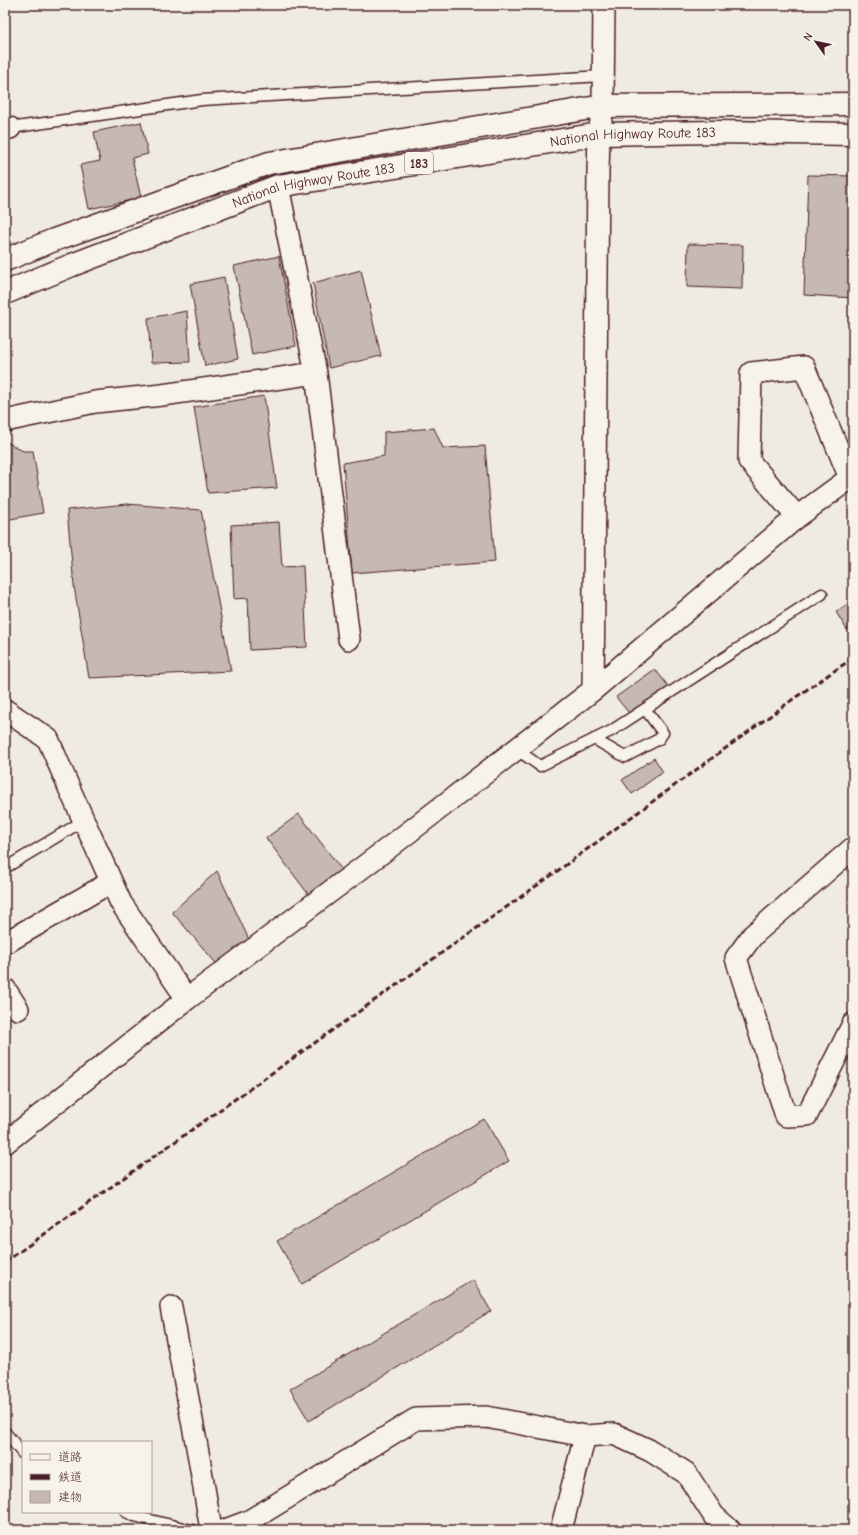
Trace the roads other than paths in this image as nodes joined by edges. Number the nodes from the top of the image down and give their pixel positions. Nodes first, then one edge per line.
1 (604, 5) edge
2 (602, 76) junction
3 (853, 104) edge
4 (603, 106) junction
5 (7, 129) edge
6 (600, 134) junction
7 (853, 134) edge
8 (278, 186) junction
9 (5, 260) edge
10 (5, 293) edge
11 (316, 373) junction
12 (5, 422) edge
13 (852, 477) edge
14 (797, 517) junction
15 (822, 594) dead end
16 (349, 639) dead end
17 (593, 690) junction
18 (646, 709) junction
19 (5, 710) edge
20 (594, 739) junction
21 (516, 749) junction
22 (83, 821) junction
23 (853, 848) edge
24 (5, 868) edge
25 (111, 882) junction
26 (5, 943) edge
27 (5, 989) edge
28 (187, 999) junction
29 (18, 1009) dead end
30 (853, 1024) edge
31 (5, 1143) edge
32 (171, 1308) dead end
33 (5, 1432) edge
34 (585, 1436) junction
35 (22, 1453) edge
36 (128, 1513) edge
37 (712, 1523) edge
38 (192, 1530) edge
39 (211, 1530) edge
40 (225, 1530) edge
41 (561, 1530) edge
42 (730, 1530) edge

1 - 2 street
2 - 4 street
2 - 5 lane
3 - 4 highway, National Highway Route 183 / 183
4 - 6 street
4 - 9 highway, National Highway Route 183 / 183
6 - 7 highway, National Highway Route 183 / 183
6 - 8 highway, National Highway Route 183 / 183
6 - 17 street
8 - 10 highway, National Highway Route 183 / 183
8 - 11 street
11 - 12 street
11 - 16 street
13 - 14 street
13 - 14 street
14 - 17 street
15 - 18 lane
17 - 21 street
18 - 20 lane
18 - 20 lane
19 - 22 street
20 - 21 lane
21 - 28 street
22 - 24 lane
22 - 25 street
23 - 30 street
25 - 26 street
25 - 28 street
27 - 29 street
28 - 31 street
32 - 39 street
33 - 35 lane
34 - 37 street
34 - 40 street
34 - 41 street
36 - 38 lane
37 - 42 street

